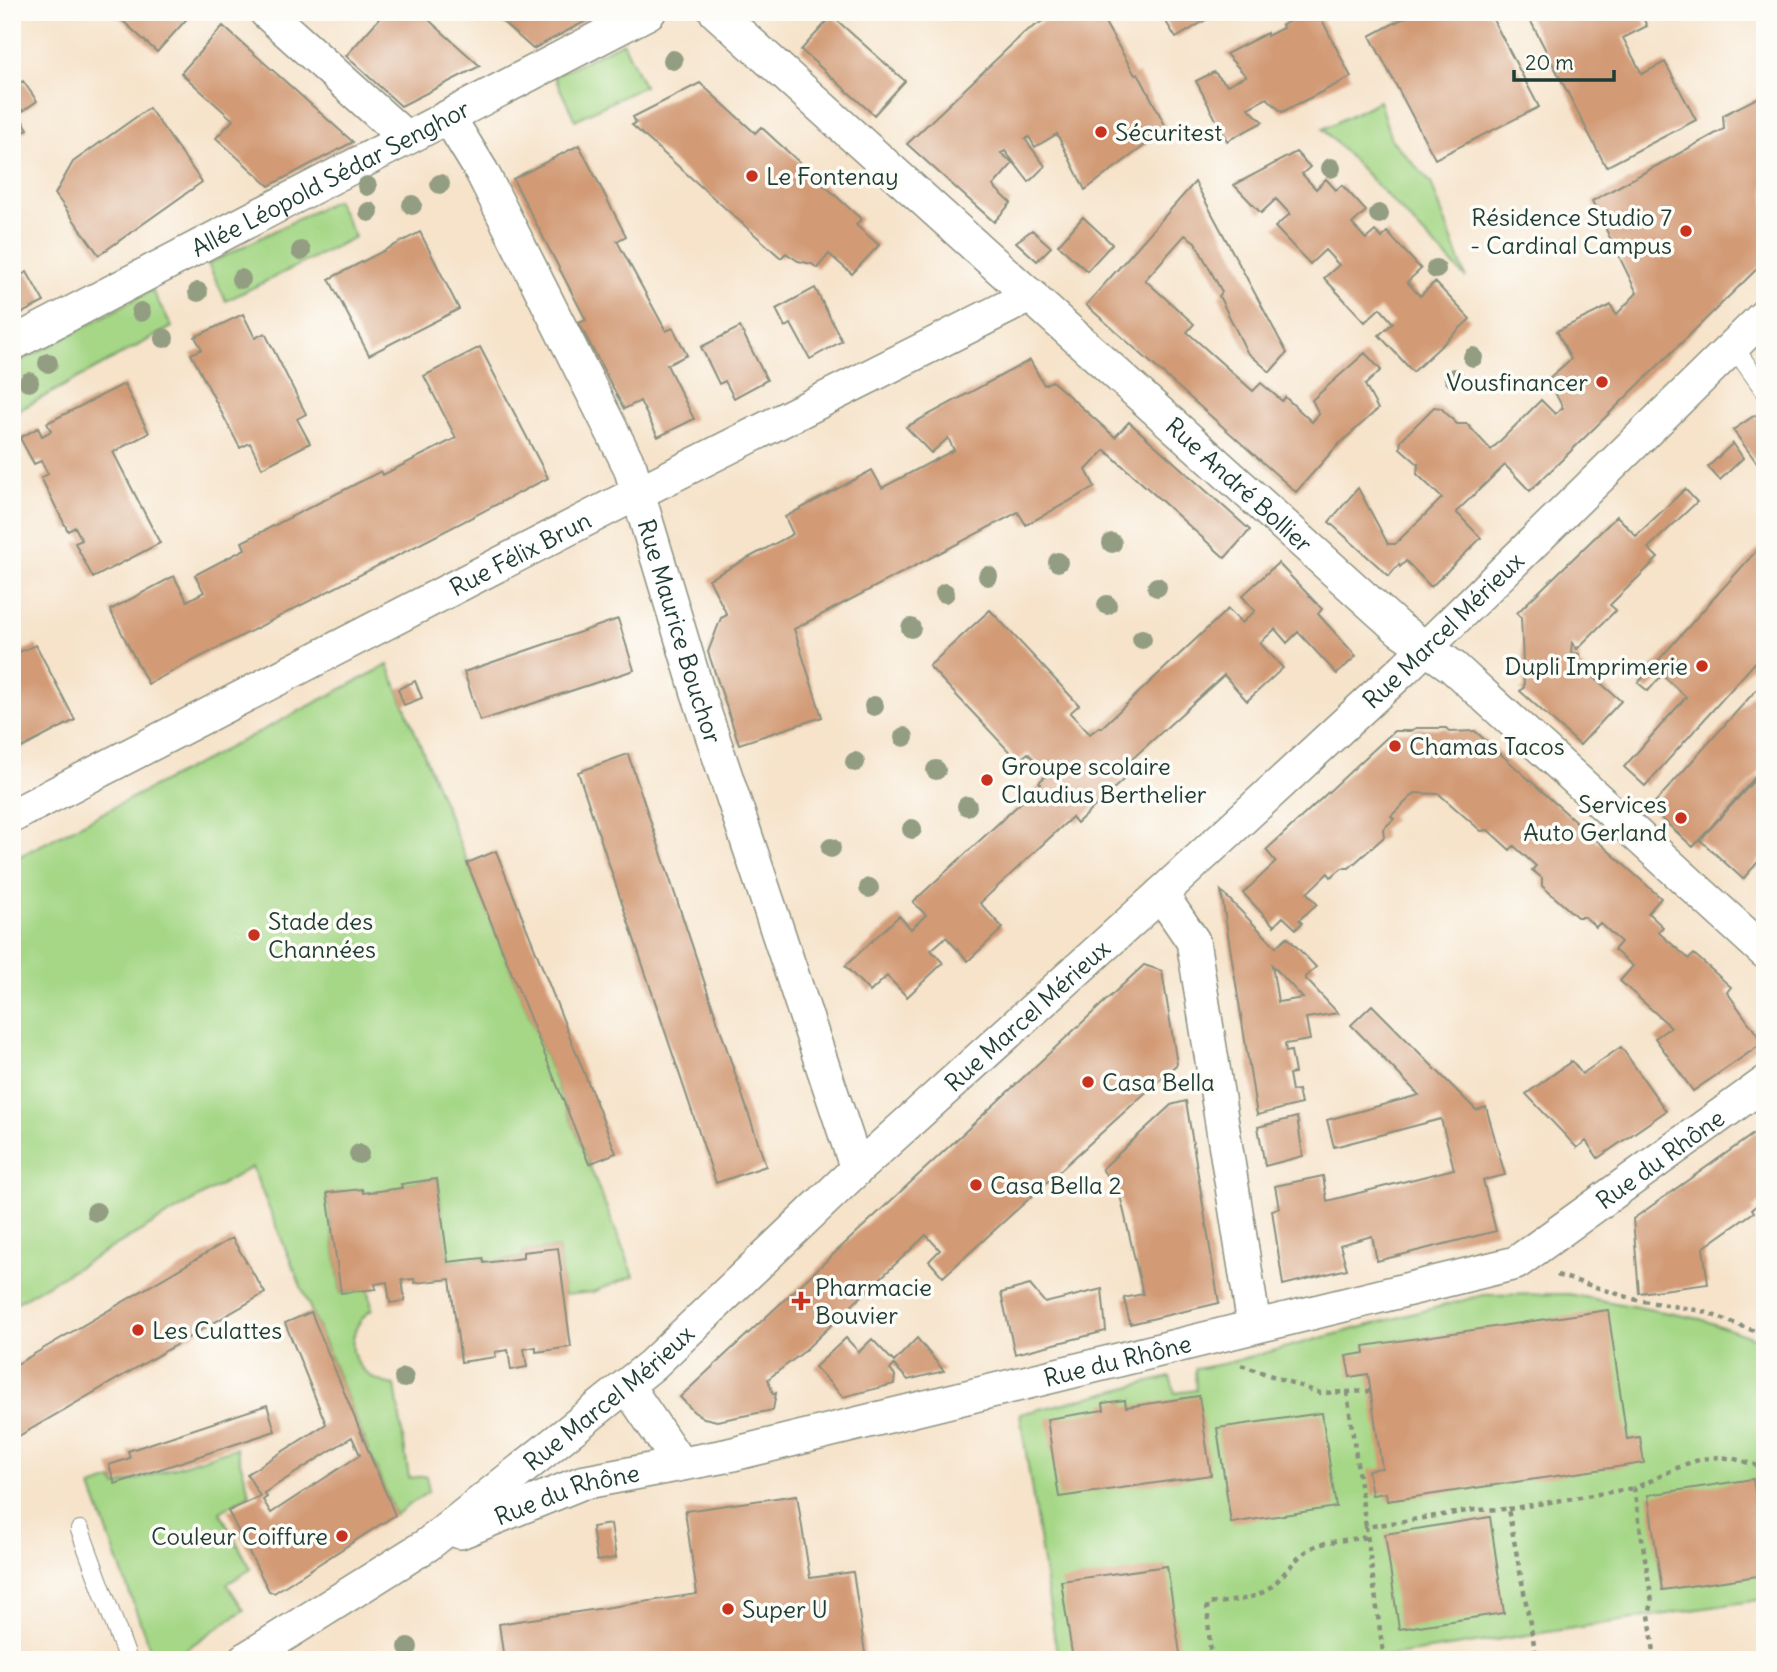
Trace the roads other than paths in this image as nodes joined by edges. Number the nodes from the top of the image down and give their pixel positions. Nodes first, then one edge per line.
1 (266, 12) edge
2 (649, 12) edge
3 (732, 17) edge
4 (449, 118) junction
5 (405, 138) junction
6 (1031, 295) junction
7 (1765, 315) edge
8 (12, 344) edge
9 (1733, 346) junction
10 (1765, 391) edge
11 (638, 494) junction
12 (1426, 648) junction
13 (12, 816) edge
14 (1161, 894) junction
15 (1765, 952) edge
16 (1765, 1083) edge
17 (857, 1169) junction
18 (1254, 1325) junction
19 (627, 1386) junction
20 (680, 1464) junction
21 (80, 1530) dead end
22 (427, 1545) junction
23 (128, 1660) edge
24 (244, 1660) edge

1 - 5 street
2 - 4 street, Allée Léopold Sédar Senghor
3 - 6 street, Rue André Bollier
4 - 5 street, Allée Léopold Sédar Senghor
4 - 11 street, Rue Maurice Bouchor
5 - 8 street, Allée Léopold Sédar Senghor
6 - 11 street, Rue Félix Brun
6 - 12 street, Rue André Bollier
7 - 9 street, Rue Marcel Mérieux
9 - 10 lane
9 - 12 street, Rue Marcel Mérieux
11 - 13 street, Rue Félix Brun
11 - 17 street, Rue Maurice Bouchor
12 - 14 street, Rue Marcel Mérieux
12 - 15 street, Rue André Bollier
14 - 17 street, Rue Marcel Mérieux
14 - 18 street
16 - 18 street, Rue du Rhône
17 - 19 street, Rue Marcel Mérieux
18 - 20 street, Rue du Rhône
19 - 20 street
19 - 22 street, Rue Marcel Mérieux
20 - 22 street, Rue du Rhône
21 - 23 lane
22 - 24 street, Rue Marcel Mérieux

